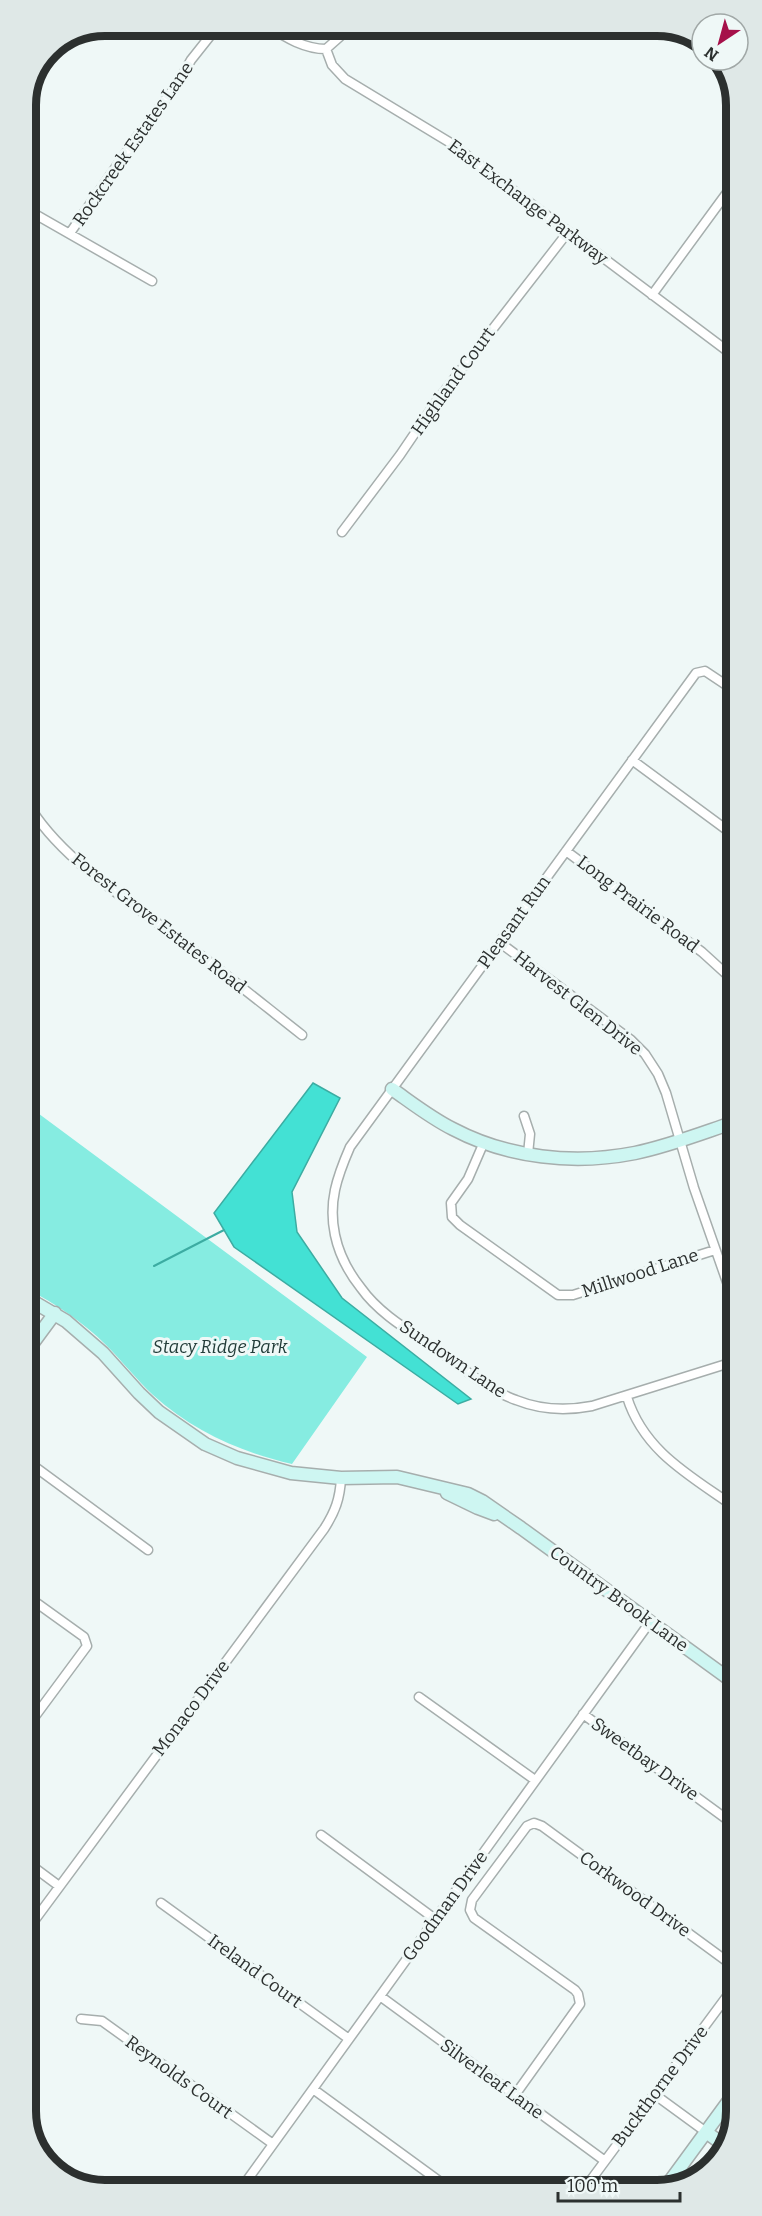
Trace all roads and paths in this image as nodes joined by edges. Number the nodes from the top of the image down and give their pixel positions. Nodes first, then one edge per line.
1 (210, 36) edge
2 (283, 36) edge
3 (341, 36) edge
4 (327, 49) junction
5 (726, 194) edge
6 (36, 214) edge
7 (568, 232) junction
8 (70, 233) junction
9 (152, 281) dead end
10 (652, 295) junction
11 (726, 350) edge
12 (342, 532) dead end
13 (726, 684) edge
14 (632, 760) junction
15 (36, 816) edge
16 (726, 829) edge
17 (566, 850) junction
18 (499, 942) junction
19 (726, 974) edge
20 (302, 1035) dead end
21 (392, 1089) junction
22 (524, 1116) dead end
23 (726, 1125) edge
24 (680, 1140) junction
25 (484, 1142) junction
26 (528, 1154) junction
27 (336, 1180) joint
28 (715, 1250) junction
29 (726, 1280) edge
30 (36, 1303) edge
31 (55, 1313) junction
32 (36, 1339) edge
33 (726, 1364) edge
34 (627, 1397) junction
35 (36, 1468) edge
36 (341, 1478) junction
37 (726, 1501) edge
38 (148, 1550) dead end
39 (36, 1602) edge
40 (650, 1622) junction
41 (726, 1677) edge
42 (419, 1696) dead end
43 (583, 1714) junction
44 (36, 1715) edge
45 (535, 1780) junction
46 (726, 1819) edge
47 (321, 1835) dead end
48 (36, 1869) edge
49 (59, 1886) junction
50 (162, 1903) dead end
51 (36, 1918) edge
52 (435, 1919) junction
53 (726, 1961) edge
54 (380, 1996) junction
55 (726, 1997) edge
56 (81, 2019) dead end
57 (349, 2039) junction
58 (313, 2089) junction
59 (654, 2094) junction
60 (514, 2095) junction
61 (726, 2105) edge
62 (706, 2132) junction
63 (719, 2142) edge
64 (273, 2144) junction
65 (605, 2161) junction
66 (672, 2178) edge
67 (249, 2180) edge
68 (438, 2180) edge
69 (591, 2180) edge

1 - 8 street, Rockcreek Estates Lane
2 - 4 street
3 - 4 street
4 - 7 street, East Exchange Parkway
5 - 10 street
6 - 8 street, Rockcreek Estates Lane
7 - 10 street, East Exchange Parkway
7 - 12 street, Highland Court
8 - 9 street, Rockcreek Estates Lane
10 - 11 street, East Exchange Parkway
13 - 14 street, Pleasant Run
14 - 16 street
14 - 17 street, Pleasant Run
15 - 20 street, Forest Grove Estates Road
17 - 18 street, Pleasant Run
17 - 19 street, Long Prairie Road
18 - 21 street, Pleasant Run
18 - 24 street, Harvest Glen Drive
21 - 25 street
21 - 27 street, Pleasant Run
22 - 26 street
23 - 24 street
24 - 26 street
24 - 28 street, Harvest Glen Drive
25 - 26 street
25 - 28 street, Millwood Lane
27 - 34 street, Sundown Lane
28 - 29 street, Harvest Glen Drive
30 - 31 street, Country Brook Lane
31 - 32 street
31 - 36 street, Country Brook Lane
33 - 34 street, Sundown Lane
34 - 37 street
35 - 38 street
36 - 40 street, Country Brook Lane
36 - 49 street, Monaco Drive
39 - 44 street
40 - 41 street, Country Brook Lane
40 - 43 street, Goodman Drive
42 - 45 street
43 - 45 street, Goodman Drive
43 - 46 street, Sweetbay Drive
45 - 52 street, Goodman Drive
47 - 52 street
48 - 49 street
49 - 51 street, Monaco Drive
50 - 57 street, Ireland Court
52 - 54 street, Goodman Drive
53 - 60 street, Corkwood Drive
54 - 57 street, Goodman Drive
54 - 60 street, Silverleaf Lane
55 - 59 street, Buckthorne Drive
56 - 64 street, Reynolds Court
57 - 58 street, Goodman Drive
58 - 64 street, Goodman Drive
58 - 68 street
59 - 62 street
59 - 65 street, Buckthorne Drive
60 - 65 street, Silverleaf Lane
61 - 62 street
62 - 63 street
62 - 66 street
64 - 67 street, Goodman Drive
65 - 69 street, Buckthorne Drive

